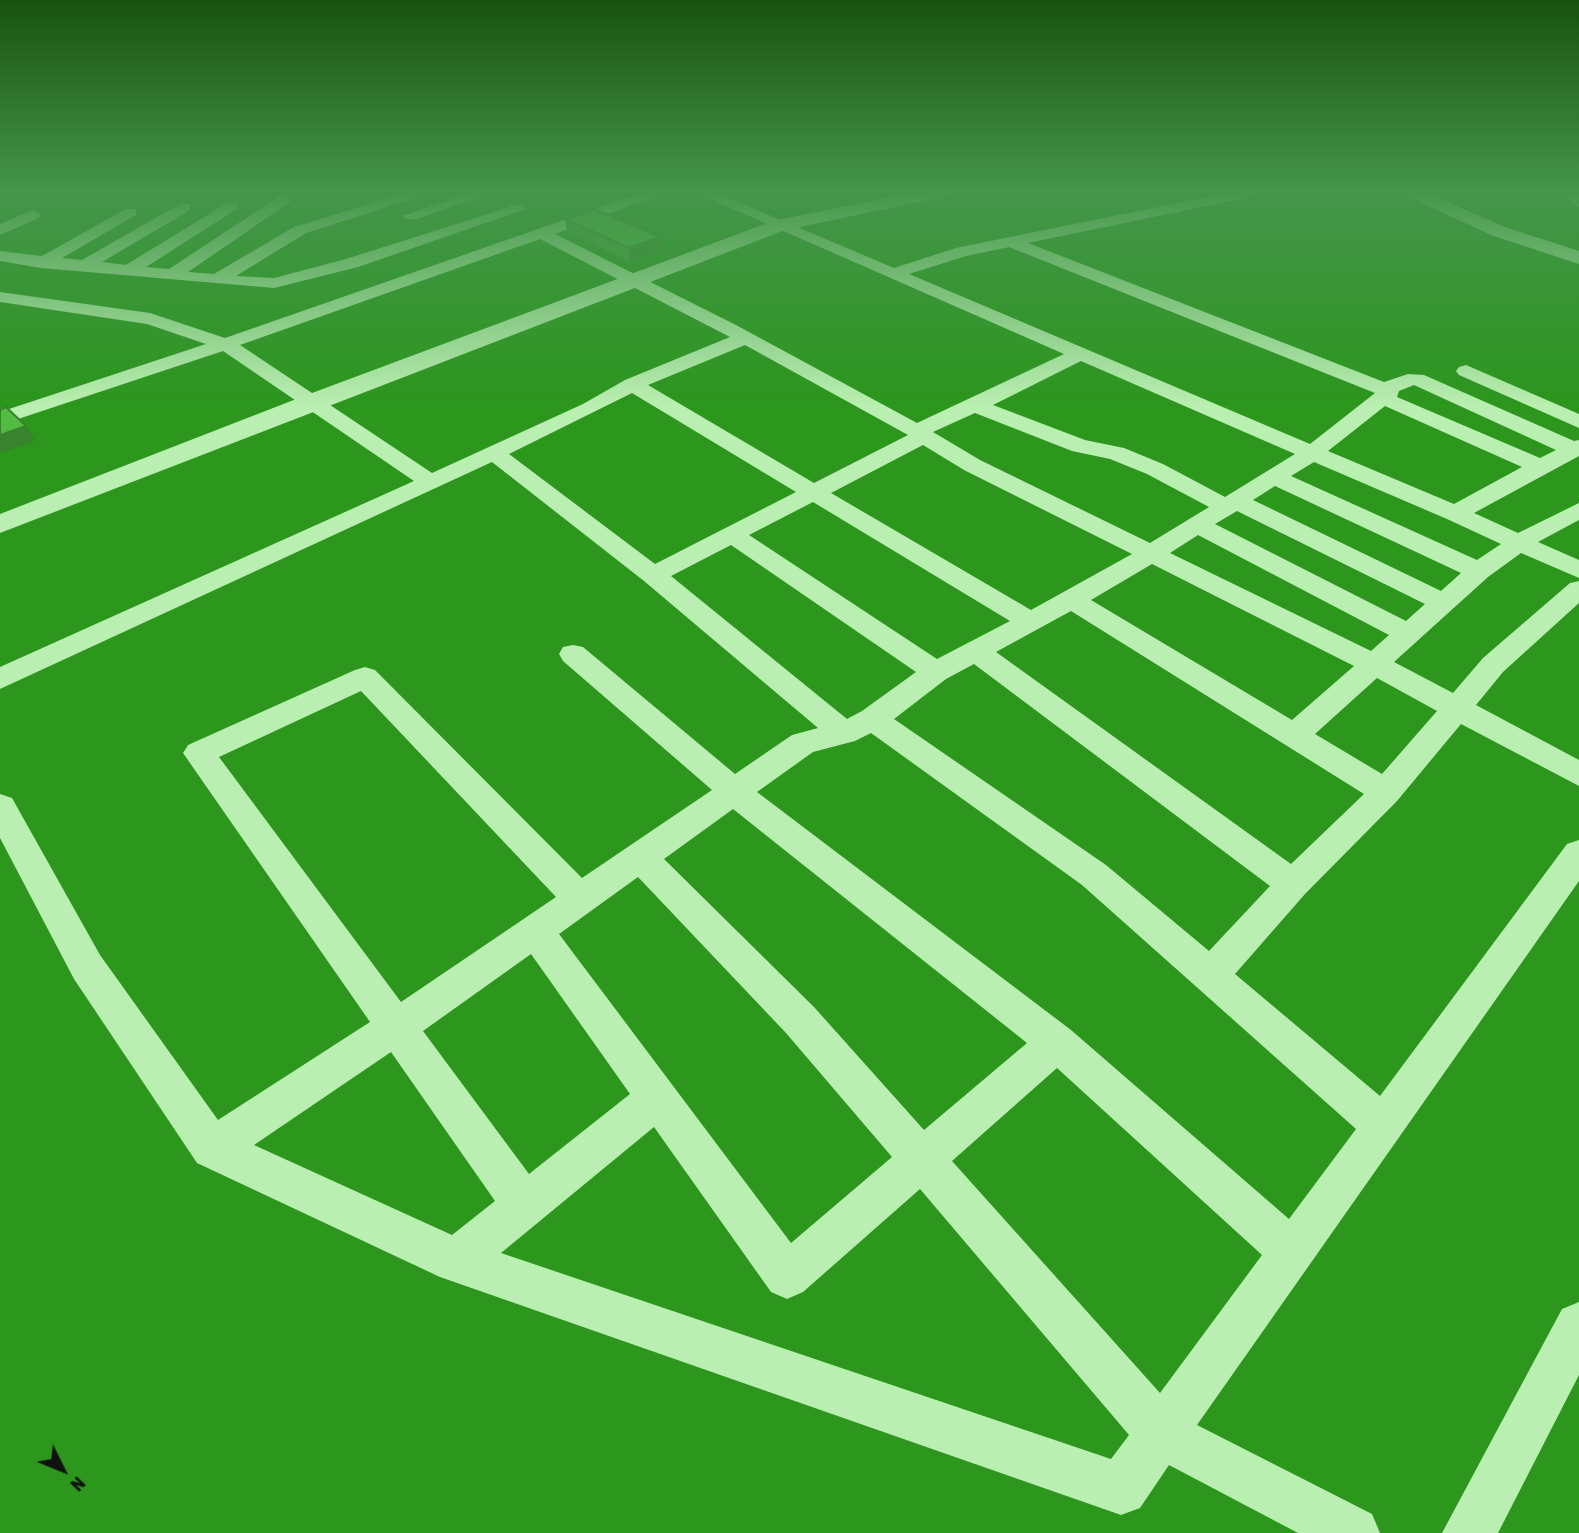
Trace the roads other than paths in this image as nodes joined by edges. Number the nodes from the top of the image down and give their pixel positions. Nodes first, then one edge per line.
1 (43, 262) edge
2 (50, 262) edge
3 (91, 262) edge
4 (143, 262) edge
5 (192, 262) edge
6 (247, 262) edge
7 (293, 262) edge
8 (353, 262) edge
9 (458, 262) edge
10 (604, 262) edge
11 (679, 262) edge
12 (868, 262) edge
13 (932, 262) edge
14 (1058, 262) edge
15 (85, 265) junction
16 (130, 270) junction
17 (895, 273) junction
18 (172, 275) junction
19 (633, 278) junction
20 (217, 279) junction
21 (0, 282) edge
22 (274, 283) junction
23 (0, 297) edge
24 (330, 306) junction
25 (746, 338) junction
26 (225, 344) junction
27 (1079, 354) junction
28 (1466, 371) dead end
29 (632, 384) junction
30 (1383, 394) junction
31 (313, 401) junction
32 (975, 406) junction
33 (0, 419) edge
34 (1579, 422) edge
35 (920, 433) junction
36 (1577, 449) edge
37 (494, 453) junction
38 (1312, 453) junction
39 (1541, 467) junction
40 (1275, 477) junction
41 (431, 482) junction
42 (814, 490) junction
43 (1231, 504) junction
44 (1579, 510) edge
45 (1456, 514) junction
46 (0, 524) edge
47 (1198, 525) junction
48 (731, 534) junction
49 (1520, 542) junction
50 (1153, 553) junction
51 (1579, 570) edge
52 (1479, 571) junction
53 (653, 575) junction
54 (1579, 589) edge
55 (1072, 600) junction
56 (1442, 602) junction
57 (1031, 622) junction
58 (1408, 633) junction
59 (975, 652) junction
60 (573, 654) dead end
61 (1372, 663) junction
62 (936, 672) junction
63 (0, 679) edge
64 (1456, 706) junction
65 (859, 726) junction
66 (1294, 735) junction
67 (1579, 774) edge
68 (735, 792) junction
69 (1387, 792) junction
70 (0, 807) edge
71 (1579, 855) edge
72 (640, 857) junction
73 (1293, 884) junction
74 (580, 899) junction
75 (535, 930) junction
76 (1209, 977) junction
77 (397, 1026) junction
78 (1057, 1043) junction
79 (657, 1098) junction
80 (1382, 1125) junction
81 (212, 1148) junction
82 (921, 1158) junction
83 (525, 1205) junction
84 (1293, 1252) junction
85 (456, 1261) junction
86 (1579, 1326) edge
87 (1162, 1434) junction
88 (1353, 1533) edge
89 (1469, 1533) edge

1 - 21 street
2 - 15 street
3 - 15 street
4 - 16 street
5 - 18 street
6 - 20 street
7 - 22 street
8 - 22 street
9 - 24 street
10 - 19 street
11 - 19 street
12 - 17 street
13 - 17 street
14 - 30 street
15 - 16 street
16 - 18 street
17 - 27 street
18 - 20 street
19 - 25 street
19 - 31 street
20 - 22 street
22 - 24 street
23 - 26 street
24 - 26 street
25 - 29 street
25 - 35 street
26 - 31 street
26 - 33 street
27 - 32 street
27 - 38 street
28 - 34 street
29 - 37 street
29 - 42 street
30 - 36 street
30 - 38 street
30 - 39 street
31 - 41 street
31 - 46 street
32 - 35 street
32 - 43 street
35 - 42 street
35 - 50 street
36 - 39 street
37 - 41 street
37 - 53 street
38 - 40 street
38 - 45 street
39 - 45 street
40 - 43 street
40 - 52 street
41 - 63 street
42 - 48 street
42 - 57 street
43 - 47 street
43 - 56 street
44 - 49 street
45 - 49 street
47 - 50 street
47 - 58 street
48 - 53 street
48 - 62 street
49 - 51 street
49 - 52 street
50 - 55 street
50 - 61 street
52 - 56 street
53 - 65 street
54 - 64 street
55 - 57 street
55 - 66 street
56 - 58 street
57 - 59 street
58 - 61 street
59 - 62 street
59 - 73 street
60 - 68 street
61 - 64 street
61 - 66 street
62 - 65 street
64 - 67 street
64 - 69 street
65 - 68 street
65 - 76 street
66 - 69 street
68 - 72 street
68 - 78 street
69 - 73 street
70 - 81 street
71 - 80 street
72 - 74 street
72 - 82 street
73 - 76 street
74 - 75 street
74 - 77 street
75 - 77 street
75 - 79 street
76 - 80 street
77 - 81 street
77 - 83 street
78 - 82 street
78 - 84 street
79 - 82 street
79 - 83 street
80 - 84 street
81 - 85 street
82 - 87 street
83 - 85 street
84 - 87 street
85 - 87 street
86 - 89 street
87 - 88 street

